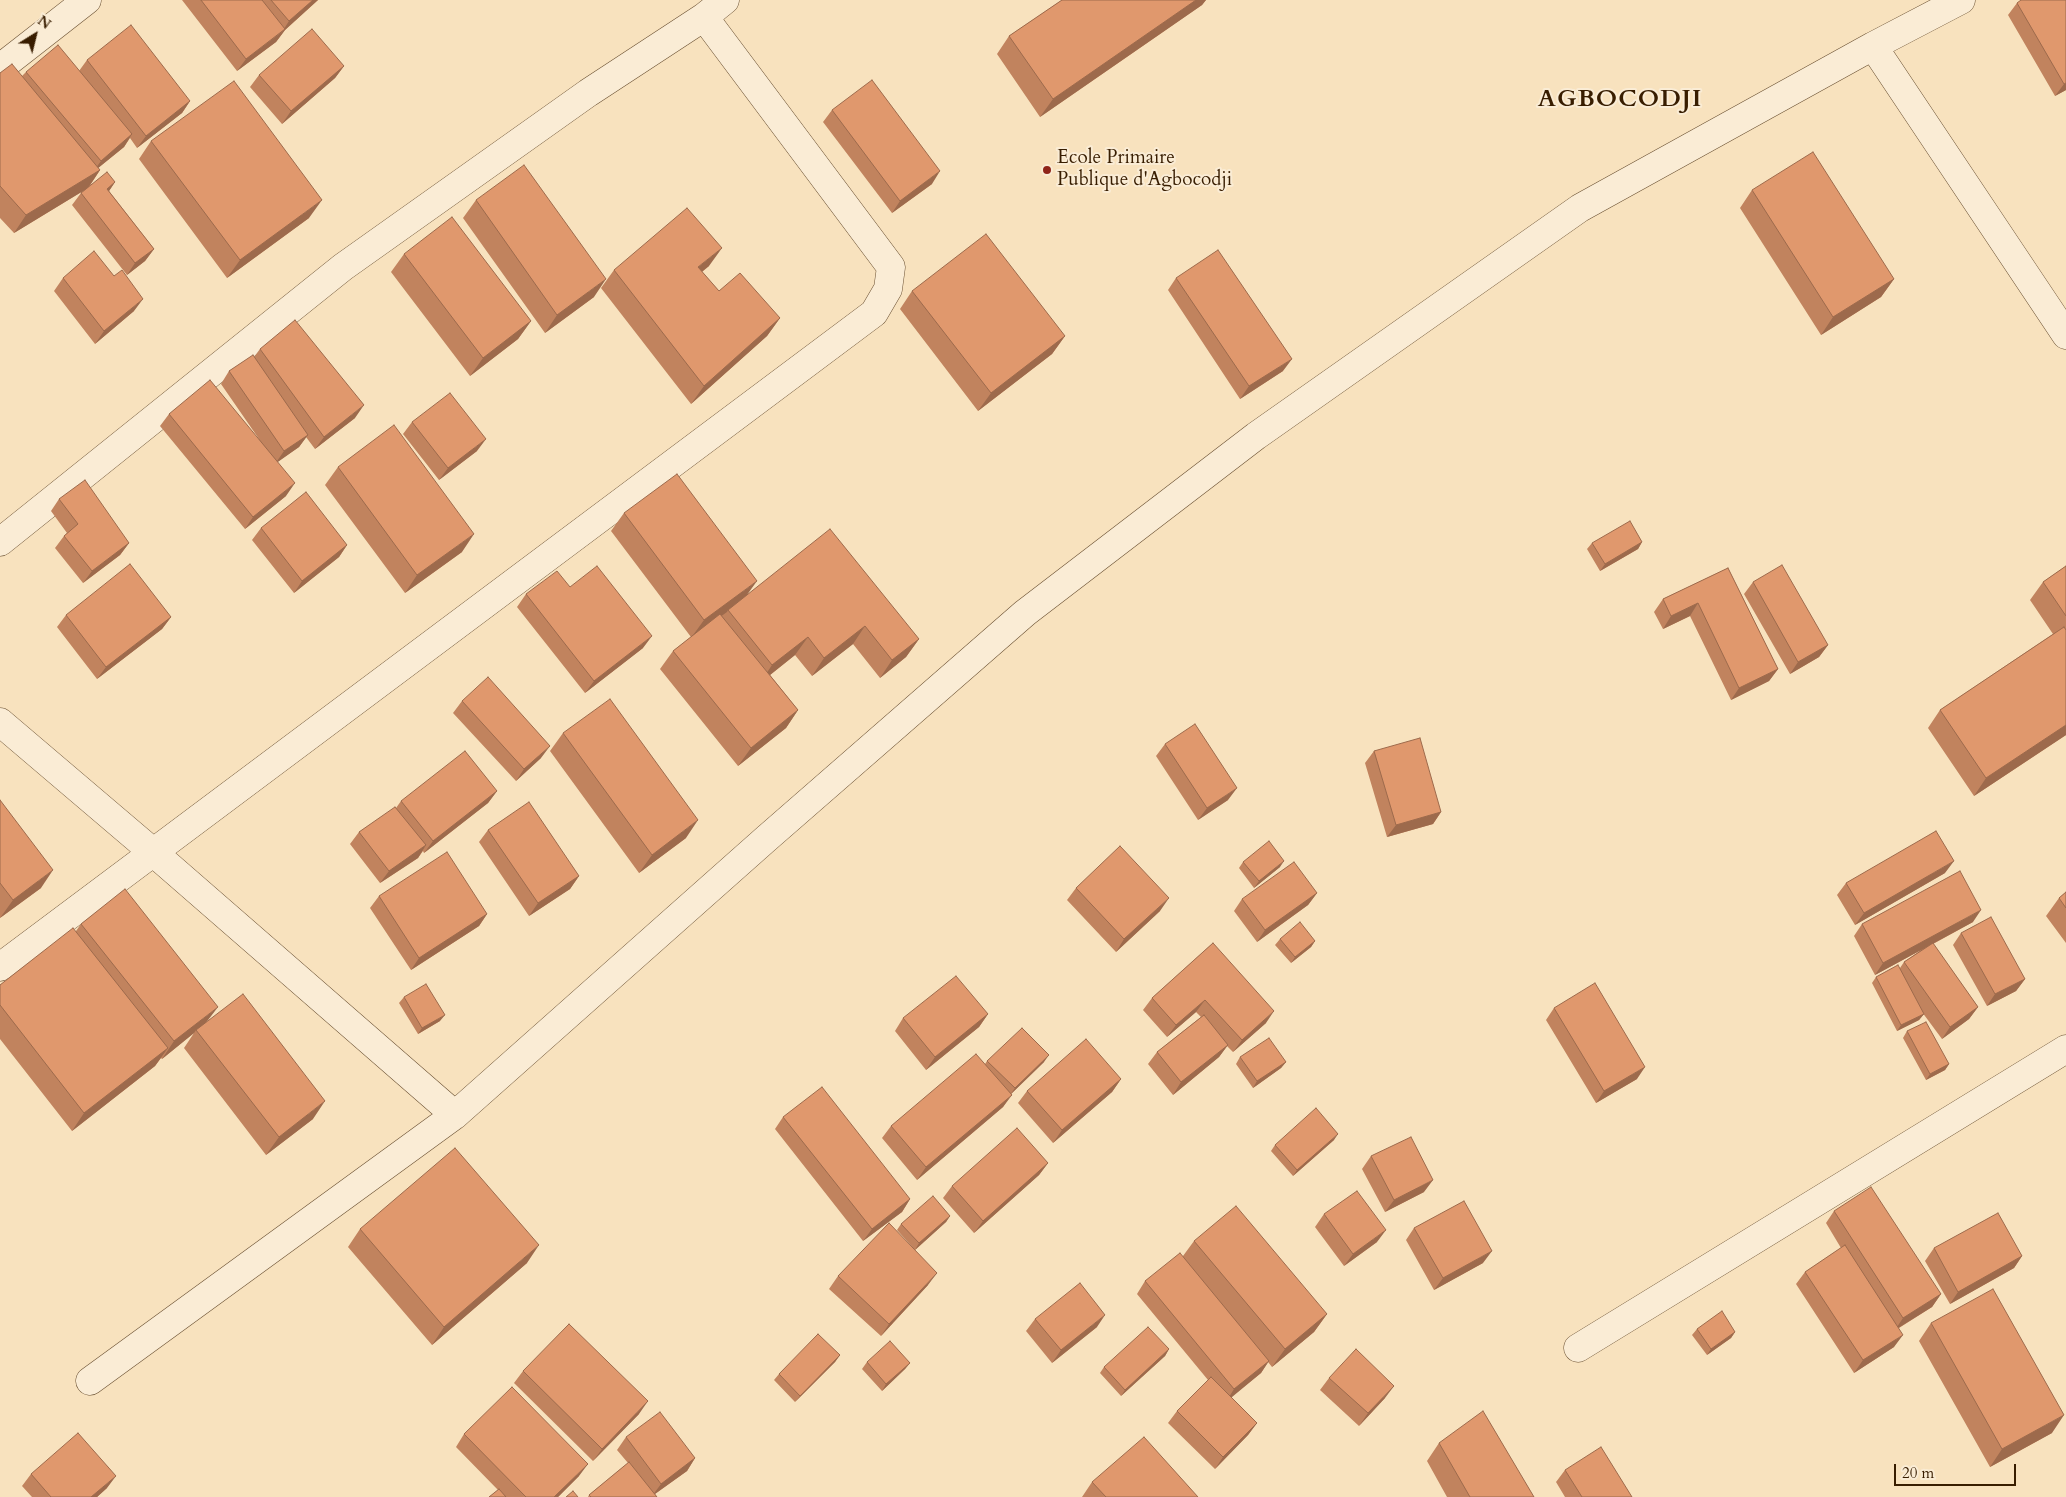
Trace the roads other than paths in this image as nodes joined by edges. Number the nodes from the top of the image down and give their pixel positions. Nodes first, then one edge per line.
1 (87, 0) edge
2 (725, 0) edge
3 (1961, 0) edge
4 (704, 17) junction
5 (1873, 46) junction
6 (0, 68) edge
7 (2066, 335) edge
8 (0, 542) edge
9 (0, 722) edge
10 (154, 853) junction
11 (0, 967) edge
12 (2066, 1049) edge
13 (455, 1116) junction
14 (1578, 1348) dead end
15 (90, 1381) dead end

1 - 6 street
2 - 4 street
3 - 5 street
4 - 8 street
4 - 10 street
5 - 7 street
5 - 13 street
9 - 10 street
10 - 11 street
10 - 13 street
12 - 14 street
13 - 15 street

